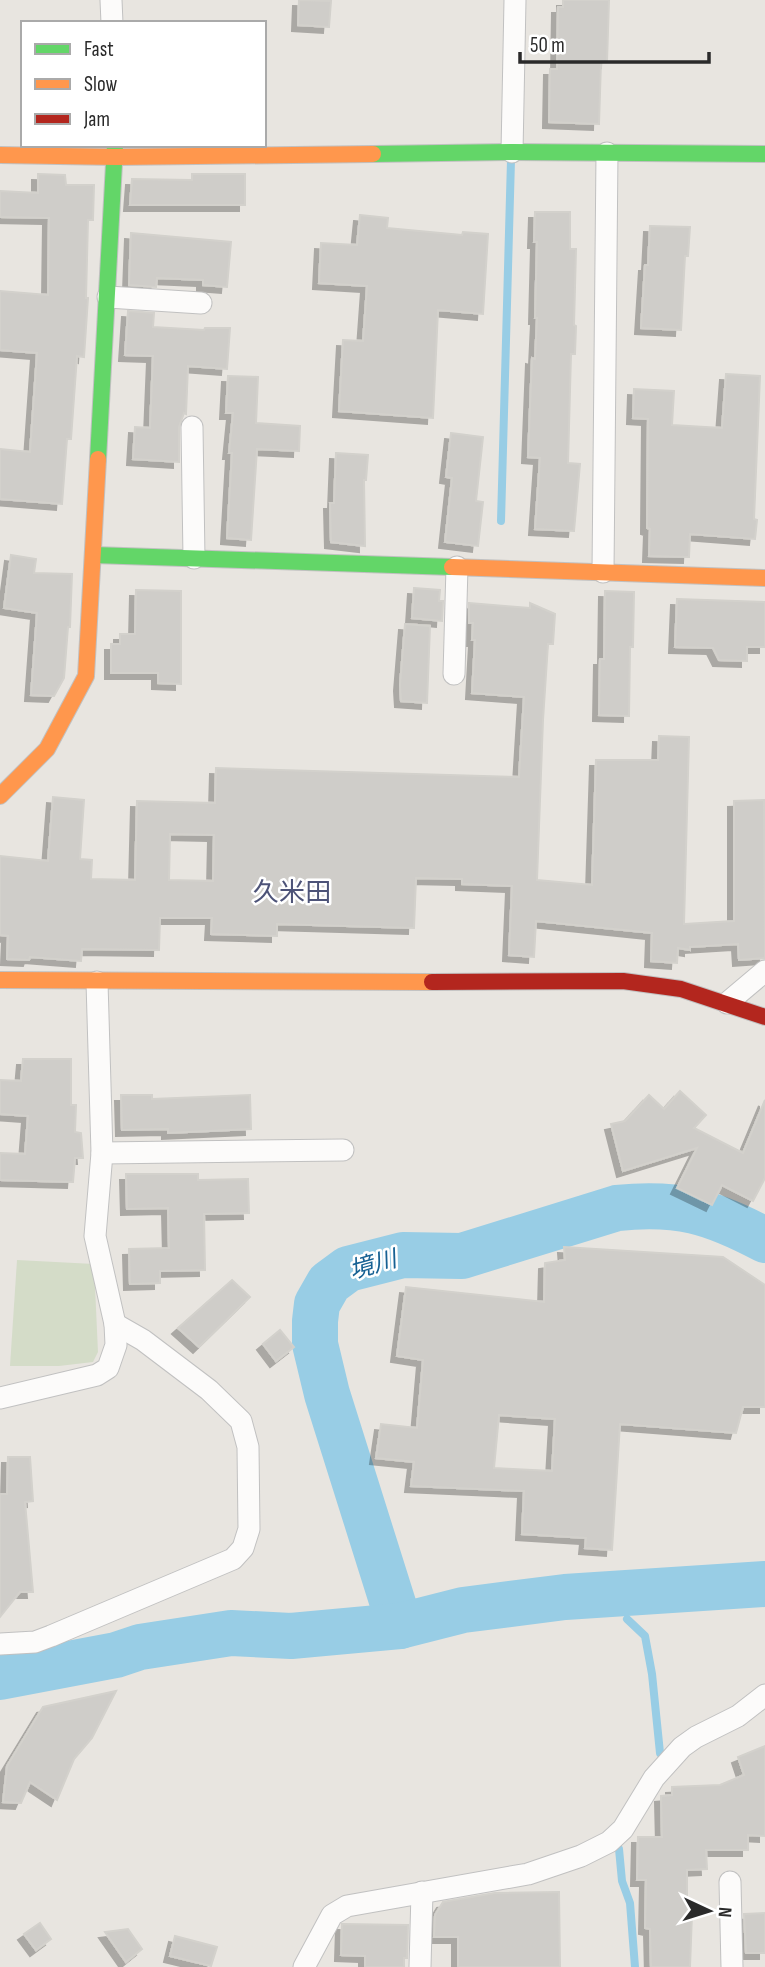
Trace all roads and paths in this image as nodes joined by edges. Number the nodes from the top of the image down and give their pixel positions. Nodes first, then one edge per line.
1 (111, 0) edge
2 (515, 0) edge
3 (112, 21) edge
4 (116, 151) edge
5 (512, 152) junction
6 (607, 153) junction
7 (765, 154) edge
8 (0, 155) edge
9 (108, 297) junction
10 (201, 303) dead end
11 (192, 428) dead end
12 (94, 555) junction
13 (194, 558) junction
14 (457, 568) junction
15 (603, 572) junction
16 (765, 578) edge
17 (454, 674) dead end
18 (0, 796) edge
19 (765, 971) edge
20 (0, 980) edge
21 (97, 982) junction
22 (727, 1003) junction
23 (765, 1017) edge
24 (343, 1150) dead end
25 (102, 1153) junction
26 (115, 1324) junction
27 (0, 1398) edge
28 (0, 1644) edge
29 (765, 1695) edge
30 (730, 1882) dead end
31 (422, 1892) junction
32 (304, 1967) edge
33 (420, 1967) edge
34 (732, 1967) edge

1 - 3 street
2 - 5 street
4 - 5 street
4 - 8 street
4 - 9 street
5 - 6 street
6 - 7 street
6 - 15 street
9 - 10 street
9 - 12 street
11 - 13 street
12 - 13 street
12 - 18 street
13 - 14 street
14 - 15 street
14 - 17 street
15 - 16 street
19 - 22 street
20 - 21 street
21 - 22 street
21 - 25 street
22 - 23 street
24 - 25 street
25 - 26 street
26 - 27 street
26 - 28 street
29 - 31 street
30 - 34 street
31 - 32 street
31 - 33 street

